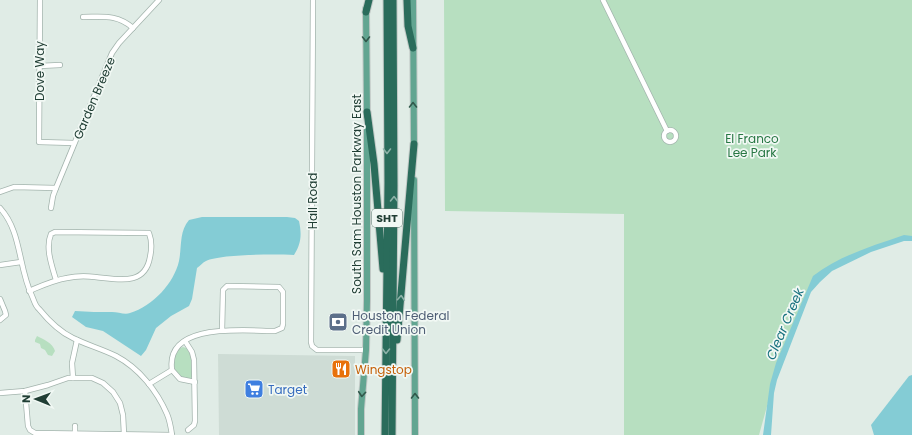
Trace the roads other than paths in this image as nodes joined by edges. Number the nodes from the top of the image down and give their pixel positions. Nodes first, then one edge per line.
1 (40, 0) edge
2 (159, 0) edge
3 (313, 0) edge
4 (367, 0) edge
5 (387, 0) edge
6 (393, 0) edge
7 (407, 0) edge
8 (413, 0) edge
9 (603, 0) edge
10 (366, 12) joint
11 (83, 17) dead end
12 (133, 28) junction
13 (413, 48) junction
14 (60, 65) dead end
15 (39, 66) junction
16 (367, 112) junction
17 (667, 132) dead end
18 (74, 143) junction
19 (414, 144) junction
20 (56, 188) junction
21 (0, 192) edge
22 (0, 208) edge
23 (51, 208) dead end
24 (21, 262) junction
25 (0, 265) edge
26 (56, 280) junction
27 (29, 291) junction
28 (0, 299) edge
29 (387, 302) junction
30 (0, 320) edge
31 (222, 330) junction
32 (77, 340) junction
33 (185, 341) junction
34 (366, 350) junction
35 (393, 364) junction
36 (172, 370) junction
37 (73, 378) junction
38 (195, 382) junction
39 (149, 384) junction
40 (25, 391) junction
41 (0, 393) edge
42 (75, 426) dead end
43 (188, 430) dead end
44 (75, 434) junction
45 (124, 434) edge
46 (172, 435) edge
47 (361, 435) edge
48 (385, 435) edge
49 (392, 435) edge
50 (415, 435) edge

1 - 15 street, Dove Way
2 - 12 street, Garden Breeze
3 - 34 street, Hall Road
4 - 10 highway
5 -> 29 highway, SHT
35 -> 6 highway, SHT
7 - 13 highway
8 - 13 main road
9 - 17 street
10 -> 16 main road, South Sam Houston Parkway East
11 - 12 street
12 - 18 street, Garden Breeze
19 -> 13 main road
14 - 15 street
15 - 18 street, Dove Way
16 - 29 highway
16 - 34 main road, South Sam Houston Parkway East
18 - 20 street, Garden Breeze
35 -> 19 highway
50 -> 19 main road
20 - 21 street
20 - 23 street, Garden Breeze
22 - 24 street
24 - 25 street
24 - 27 street
26 - 26 street
26 - 27 street
27 - 32 street
28 - 30 street
29 -> 48 highway, SHT
31 - 31 street
31 - 33 street
32 - 37 street
32 - 39 street
33 - 36 street
33 - 38 street
34 -> 47 main road, South Sam Houston Parkway East
35 - 49 highway, SHT
36 - 38 street
36 - 39 street
37 - 40 street
37 - 45 street
38 - 43 street
39 - 46 street
40 - 41 street
40 - 44 street
42 - 44 street
44 - 45 street
45 - 46 street

